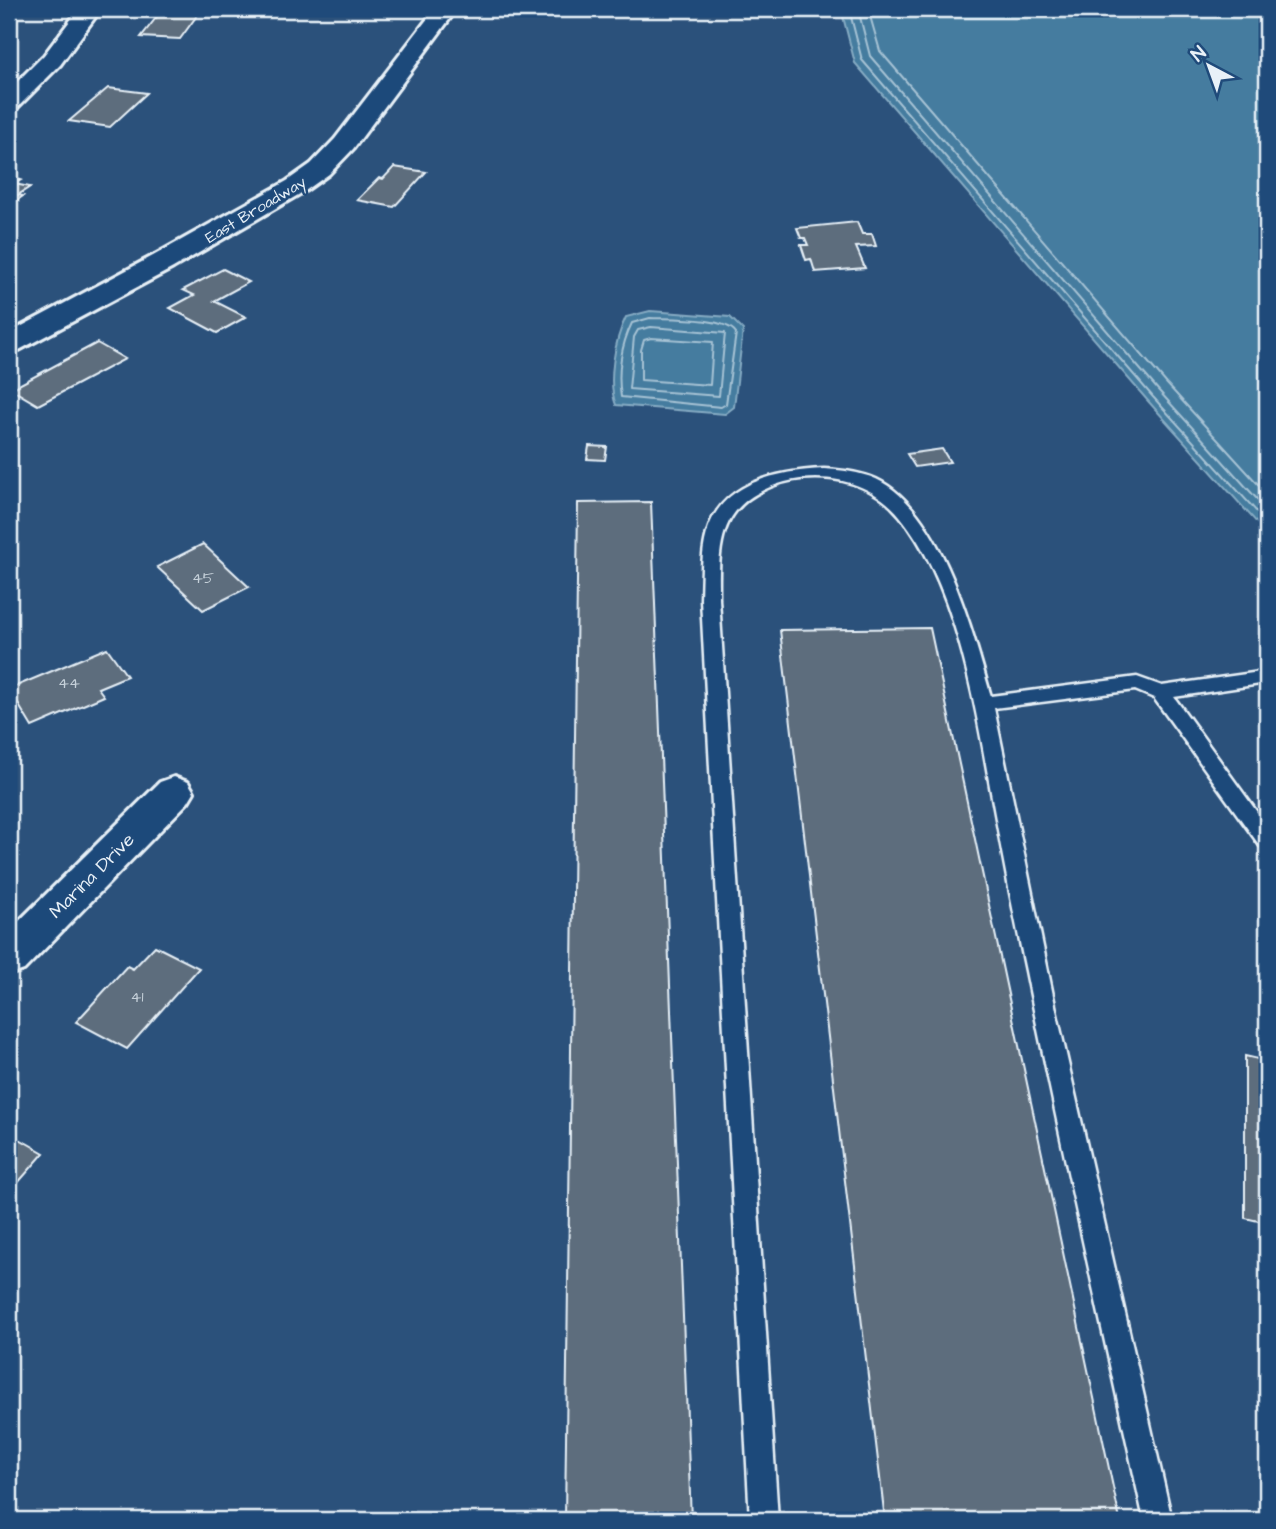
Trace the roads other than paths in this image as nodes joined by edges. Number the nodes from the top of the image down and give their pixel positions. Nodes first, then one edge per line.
1 (90, 9) edge
2 (446, 9) edge
3 (9, 103) edge
4 (9, 344) edge
5 (1267, 677) edge
6 (1161, 693) junction
7 (984, 702) junction
8 (173, 792) dead end
9 (1267, 841) edge
10 (9, 958) edge
11 (764, 1520) edge
12 (1158, 1520) edge

1 - 3 street
2 - 4 street, East Broadway
5 - 6 lane
6 - 7 lane
6 - 9 lane
7 - 11 lane
7 - 12 lane
8 - 10 street, Marina Drive

